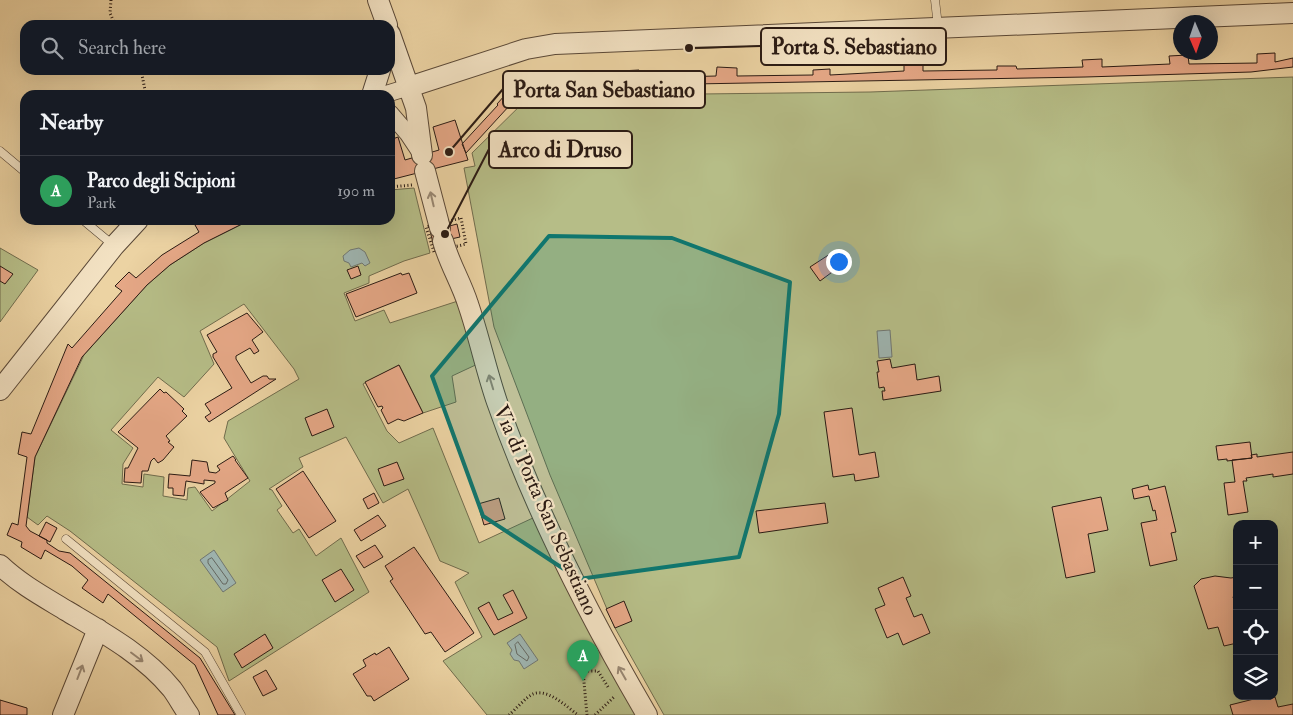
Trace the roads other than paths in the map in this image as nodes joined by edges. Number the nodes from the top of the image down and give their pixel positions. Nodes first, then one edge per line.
1 (935, 0) edge
2 (1293, 13) edge
3 (938, 28) junction
4 (395, 48) edge
5 (378, 75) edge
6 (409, 87) junction
7 (374, 90) edge
8 (395, 91) edge
9 (395, 119) edge
10 (0, 151) edge
11 (424, 163) junction
12 (20, 168) edge
13 (89, 225) edge
14 (133, 225) edge
15 (114, 246) junction
16 (0, 390) edge
17 (66, 539) dead end
18 (0, 566) edge
19 (98, 629) junction
20 (63, 715) edge
21 (189, 715) edge
22 (241, 715) edge
23 (647, 715) edge

1 - 3 lane
2 - 3 street
3 - 6 street
4 - 6 street, Via di Porta San Sebastiano
5 - 7 street
6 - 8 street
6 - 11 street, Via di Porta San Sebastiano
9 - 11 street, Via di Porta San Sebastiano
10 - 12 lane
23 -> 11 street, Via di Porta San Sebastiano
13 - 15 lane
14 - 15 street
15 - 16 street
17 - 22 lane
18 - 19 street
20 -> 19 street
19 -> 21 street

